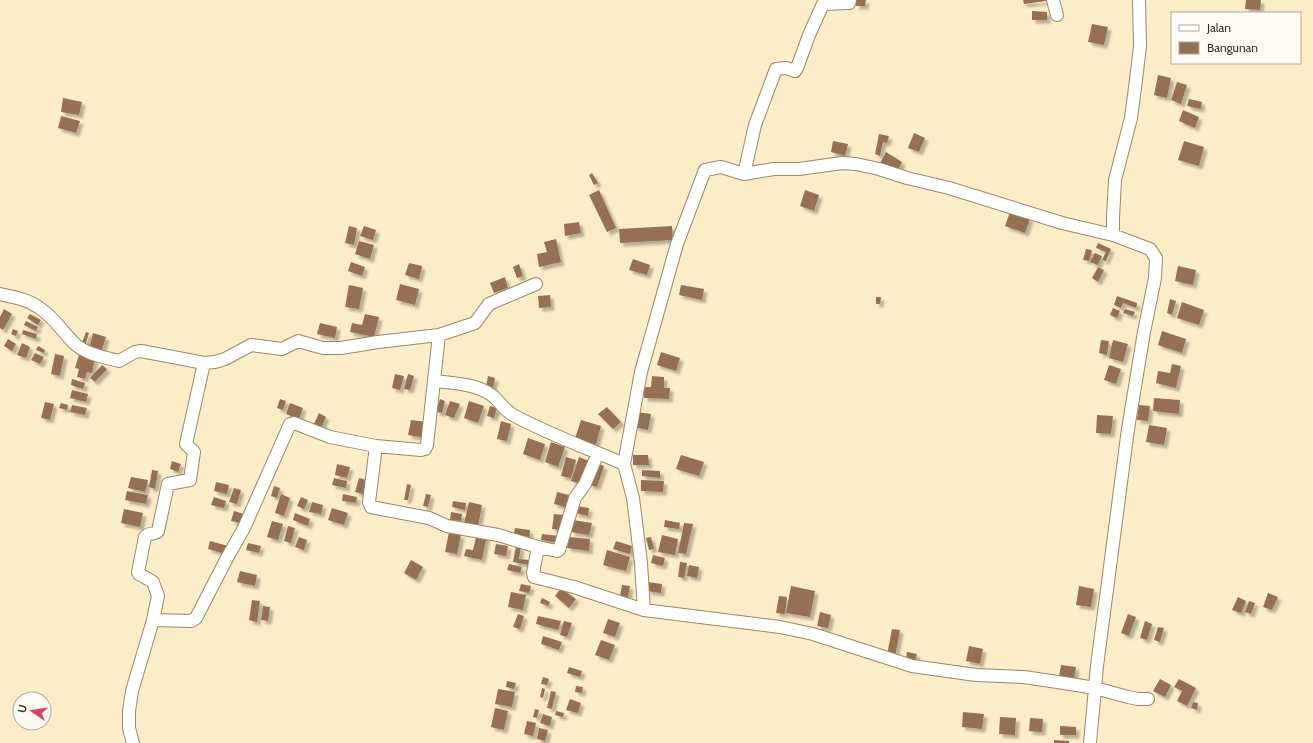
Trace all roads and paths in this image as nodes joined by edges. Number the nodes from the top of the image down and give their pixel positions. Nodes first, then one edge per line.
1 (850, 0) edge
2 (1053, 0) edge
3 (1139, 0) edge
4 (1057, 15) dead end
5 (744, 174) junction
6 (1113, 235) junction
7 (536, 284) dead end
8 (0, 294) edge
9 (439, 334) junction
10 (204, 363) junction
11 (435, 381) junction
12 (376, 446) junction
13 (598, 453) junction
14 (624, 464) junction
15 (538, 547) junction
16 (644, 610) junction
17 (153, 620) junction
18 (1095, 688) junction
19 (1148, 699) dead end
20 (133, 743) edge
21 (1090, 743) edge

1 - 5 street
2 - 4 street
3 - 6 street
5 - 6 street
5 - 14 street
6 - 18 street
7 - 9 street
8 - 10 street
9 - 10 street
9 - 11 street
10 - 17 street
11 - 12 street
11 - 13 street
12 - 15 street
12 - 17 street
13 - 14 street
13 - 15 street
14 - 16 street
15 - 16 street
16 - 18 street
17 - 20 street
18 - 19 street
18 - 21 street

